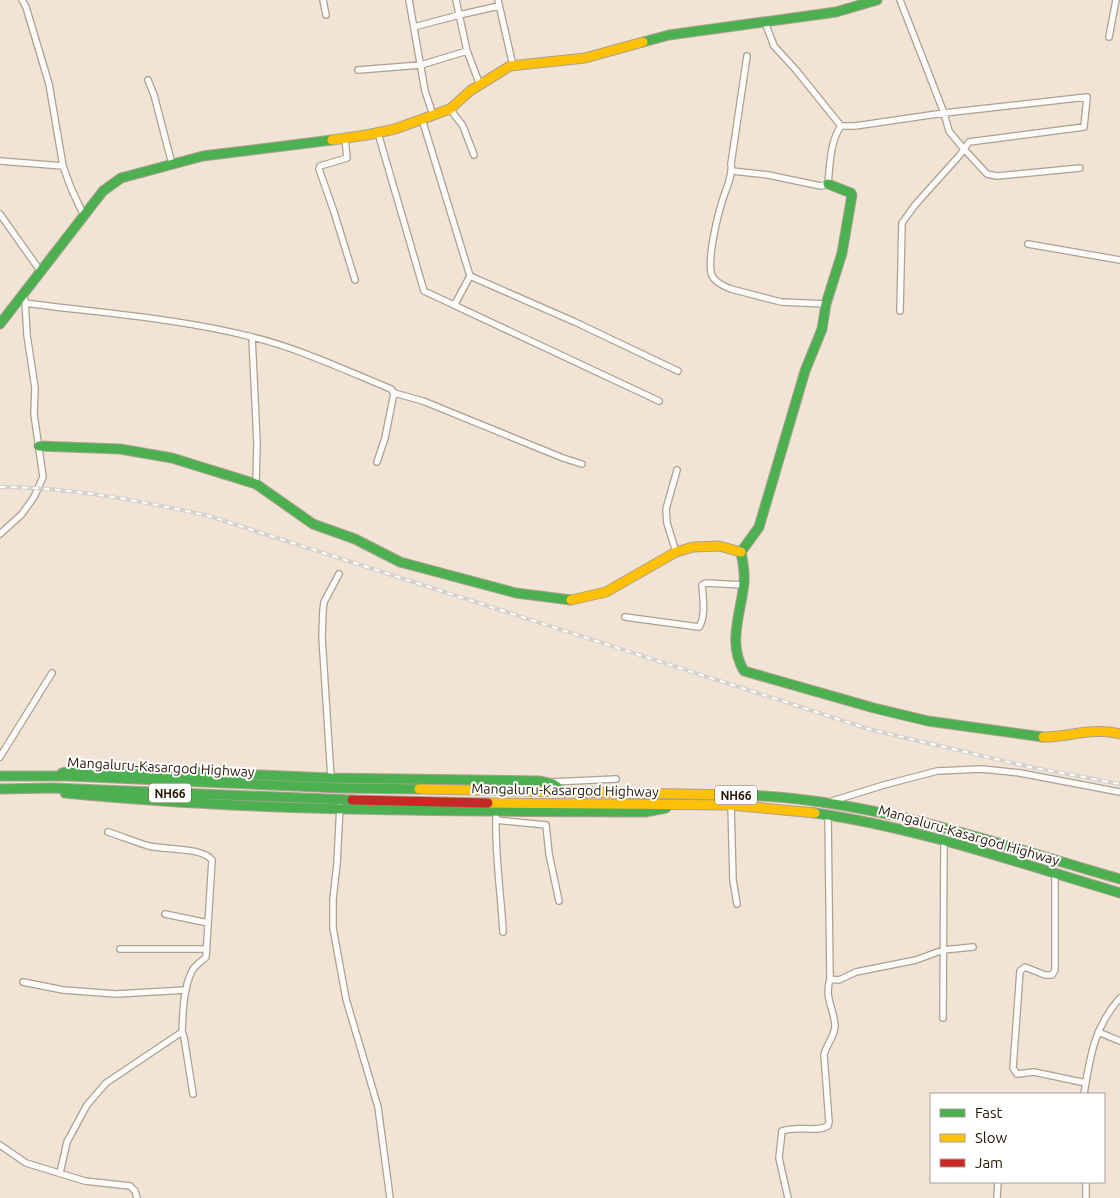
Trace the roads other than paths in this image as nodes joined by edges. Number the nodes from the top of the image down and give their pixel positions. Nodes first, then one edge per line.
1 (22, 0) edge
2 (323, 0) edge
3 (409, 0) edge
4 (456, 0) edge
5 (877, 0) edge
6 (900, 0) edge
7 (1116, 0) edge
8 (498, 3) edge
9 (326, 15) dead end
10 (459, 15) junction
11 (765, 22) junction
12 (414, 27) junction
13 (1109, 37) dead end
14 (467, 50) junction
15 (747, 56) dead end
16 (421, 65) junction
17 (513, 66) junction
18 (358, 70) dead end
19 (148, 80) dead end
20 (480, 85) junction
21 (450, 109) junction
22 (944, 113) junction
23 (433, 115) junction
24 (422, 119) junction
25 (841, 126) junction
26 (378, 133) junction
27 (345, 138) junction
28 (963, 148) junction
29 (474, 155) dead end
30 (0, 161) edge
31 (172, 164) junction
32 (63, 166) junction
33 (1080, 168) dead end
34 (732, 171) junction
35 (828, 184) junction
36 (0, 214) edge
37 (84, 216) junction
38 (1028, 244) dead end
39 (1120, 260) edge
40 (41, 272) junction
41 (470, 276) junction
42 (355, 280) dead end
43 (26, 288) junction
44 (25, 304) junction
45 (455, 304) junction
46 (826, 304) junction
47 (900, 311) dead end
48 (0, 324) edge
49 (252, 337) junction
50 (678, 371) dead end
51 (394, 393) junction
52 (659, 401) dead end
53 (39, 446) junction
54 (378, 462) dead end
55 (582, 464) dead end
56 (678, 470) dead end
57 (256, 484) junction
58 (0, 534) edge
59 (676, 552) junction
60 (742, 552) junction
61 (339, 574) dead end
62 (744, 585) junction
63 (625, 617) dead end
64 (52, 674) dead end
65 (1120, 734) edge
66 (0, 757) edge
67 (52, 775) junction
68 (0, 776) edge
69 (336, 778) junction
70 (616, 779) dead end
71 (548, 782) junction
72 (341, 788) junction
73 (0, 789) edge
74 (564, 792) junction
75 (1120, 792) edge
76 (828, 802) junction
77 (340, 804) junction
78 (681, 805) junction
79 (731, 806) junction
80 (497, 815) junction
81 (828, 815) junction
82 (108, 832) dead end
83 (944, 840) junction
84 (1055, 873) junction
85 (1120, 879) edge
86 (1120, 893) edge
87 (559, 901) dead end
88 (737, 904) dead end
89 (165, 914) dead end
90 (208, 923) junction
91 (503, 932) dead end
92 (973, 947) dead end
93 (120, 949) dead end
94 (206, 949) junction
95 (943, 950) junction
96 (830, 979) junction
97 (24, 982) dead end
98 (186, 990) junction
99 (1120, 998) edge
100 (944, 1018) dead end
101 (182, 1032) junction
102 (1098, 1032) junction
103 (1120, 1040) edge
104 (1086, 1083) junction
105 (1084, 1093) edge
106 (193, 1094) dead end
107 (0, 1145) edge
108 (60, 1173) junction
109 (998, 1183) edge
110 (1086, 1183) edge
111 (137, 1198) edge
112 (390, 1198) edge
113 (788, 1198) edge
114 (997, 1198) edge
115 (1086, 1198) edge

1 - 32 street
2 - 9 street
3 - 12 street
4 - 10 street
5 - 11 main road
6 - 22 street
7 - 13 street
8 - 10 street
8 - 17 street
10 - 12 street
10 - 14 street
11 - 17 main road
11 - 25 street
12 - 16 street
14 - 16 street
14 - 20 street
15 - 34 street
16 - 18 street
16 - 23 street
17 - 20 main road
19 - 31 street
20 - 21 main road
21 - 23 main road
21 - 29 street
22 - 25 street
22 - 28 street
22 - 28 street
23 - 24 main road
24 - 26 main road
24 - 41 street
25 - 35 street
26 - 27 main road
26 - 45 street
27 - 31 main road
27 - 42 street
28 - 33 street
28 - 47 street
30 - 32 street
31 - 37 main road
32 - 37 street
34 - 35 street
34 - 46 street
35 - 46 main road
36 - 40 street
37 - 40 main road
38 - 39 street
40 - 43 main road
41 - 45 street
41 - 50 street
43 - 44 street
43 - 48 main road
44 - 49 street
44 - 53 street
45 - 52 street
46 - 60 main road
49 - 51 street
49 - 57 street
51 - 54 street
51 - 55 street
53 - 57 main road
53 - 58 street
56 - 59 street
57 - 59 main road
59 - 60 main road
60 - 62 main road
61 - 69 street
62 - 63 street
62 - 65 main road
64 - 66 street
67 - 68 main road, Mangaluru-Kasargod Highway / NH66
67 - 69 main road
67 - 72 main road, Mangaluru-Kasargod Highway / NH66
69 - 71 main road
69 - 72 street
70 - 71 street
71 - 74 main road
72 - 74 main road, Mangaluru-Kasargod Highway / NH66
72 - 77 street
73 - 77 main road, Mangaluru-Kasargod Highway / NH66
74 - 76 main road, Mangaluru-Kasargod Highway / NH66
75 - 76 street
76 - 85 main road, Mangaluru-Kasargod Highway / NH66
77 - 78 main road, Mangaluru-Kasargod Highway / NH66
77 - 80 main road
77 - 112 street
78 - 79 main road, Mangaluru-Kasargod Highway / NH66
78 - 80 main road
79 - 81 main road, Mangaluru-Kasargod Highway / NH66
79 - 88 street
80 - 87 street
80 - 91 street
81 - 83 main road, Mangaluru-Kasargod Highway / NH66
81 - 96 street
82 - 90 street
83 - 84 main road, Mangaluru-Kasargod Highway / NH66
83 - 95 street
84 - 86 main road, Mangaluru-Kasargod Highway / NH66
84 - 104 street
89 - 90 street
90 - 94 street
92 - 95 street
93 - 94 street
94 - 98 street
95 - 96 street
95 - 100 street
96 - 113 street
97 - 98 street
98 - 101 street
99 - 102 street
101 - 106 street
101 - 108 street
102 - 103 street
102 - 104 street
104 - 105 street
107 - 108 street
108 - 111 street
109 - 114 street
110 - 115 street

